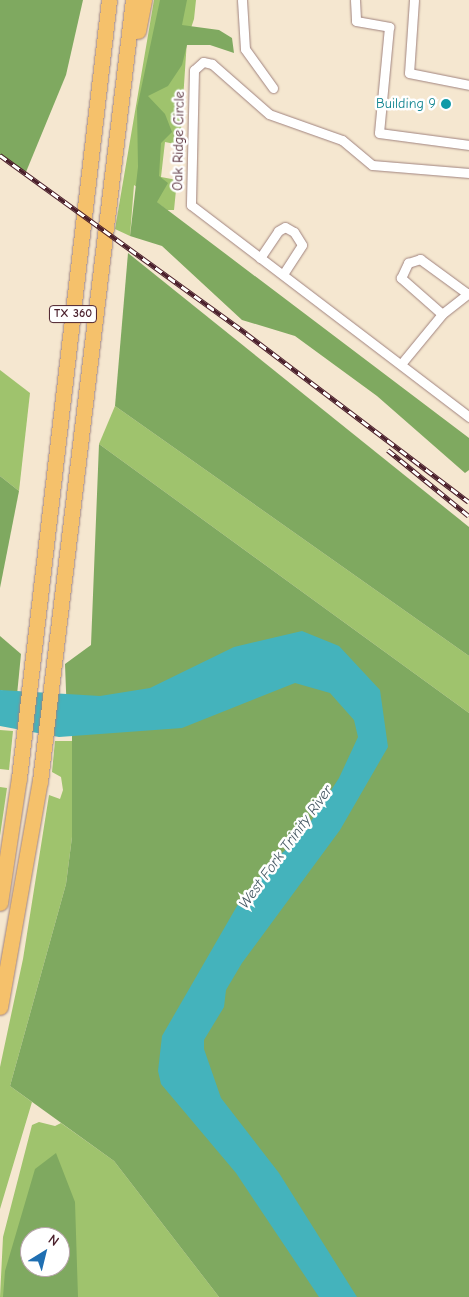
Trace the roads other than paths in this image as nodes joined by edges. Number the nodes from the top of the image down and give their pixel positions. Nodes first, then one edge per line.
1 (109, 0) edge
2 (132, 0) edge
3 (144, 0) edge
4 (242, 0) edge
5 (355, 0) edge
6 (414, 0) edge
7 (123, 80) junction
8 (469, 85) edge
9 (273, 88) dead end
10 (469, 145) edge
11 (469, 174) edge
12 (260, 258) junction
13 (283, 274) junction
14 (469, 293) edge
15 (442, 314) junction
16 (402, 364) junction
17 (469, 417) edge
18 (0, 903) edge
19 (0, 1007) edge

1 - 18 highway, TX 360
2 - 7 highway, TX 360
3 - 7 highway
4 - 9 street
5 - 10 street
6 - 8 street
7 - 19 highway, TX 360
11 - 12 street, Oak Ridge Circle
12 - 13 street, Oak Ridge Circle
12 - 13 street
13 - 16 street, Oak Ridge Circle
14 - 15 street
14 - 15 street
15 - 16 street
16 - 17 street, Oak Ridge Circle

